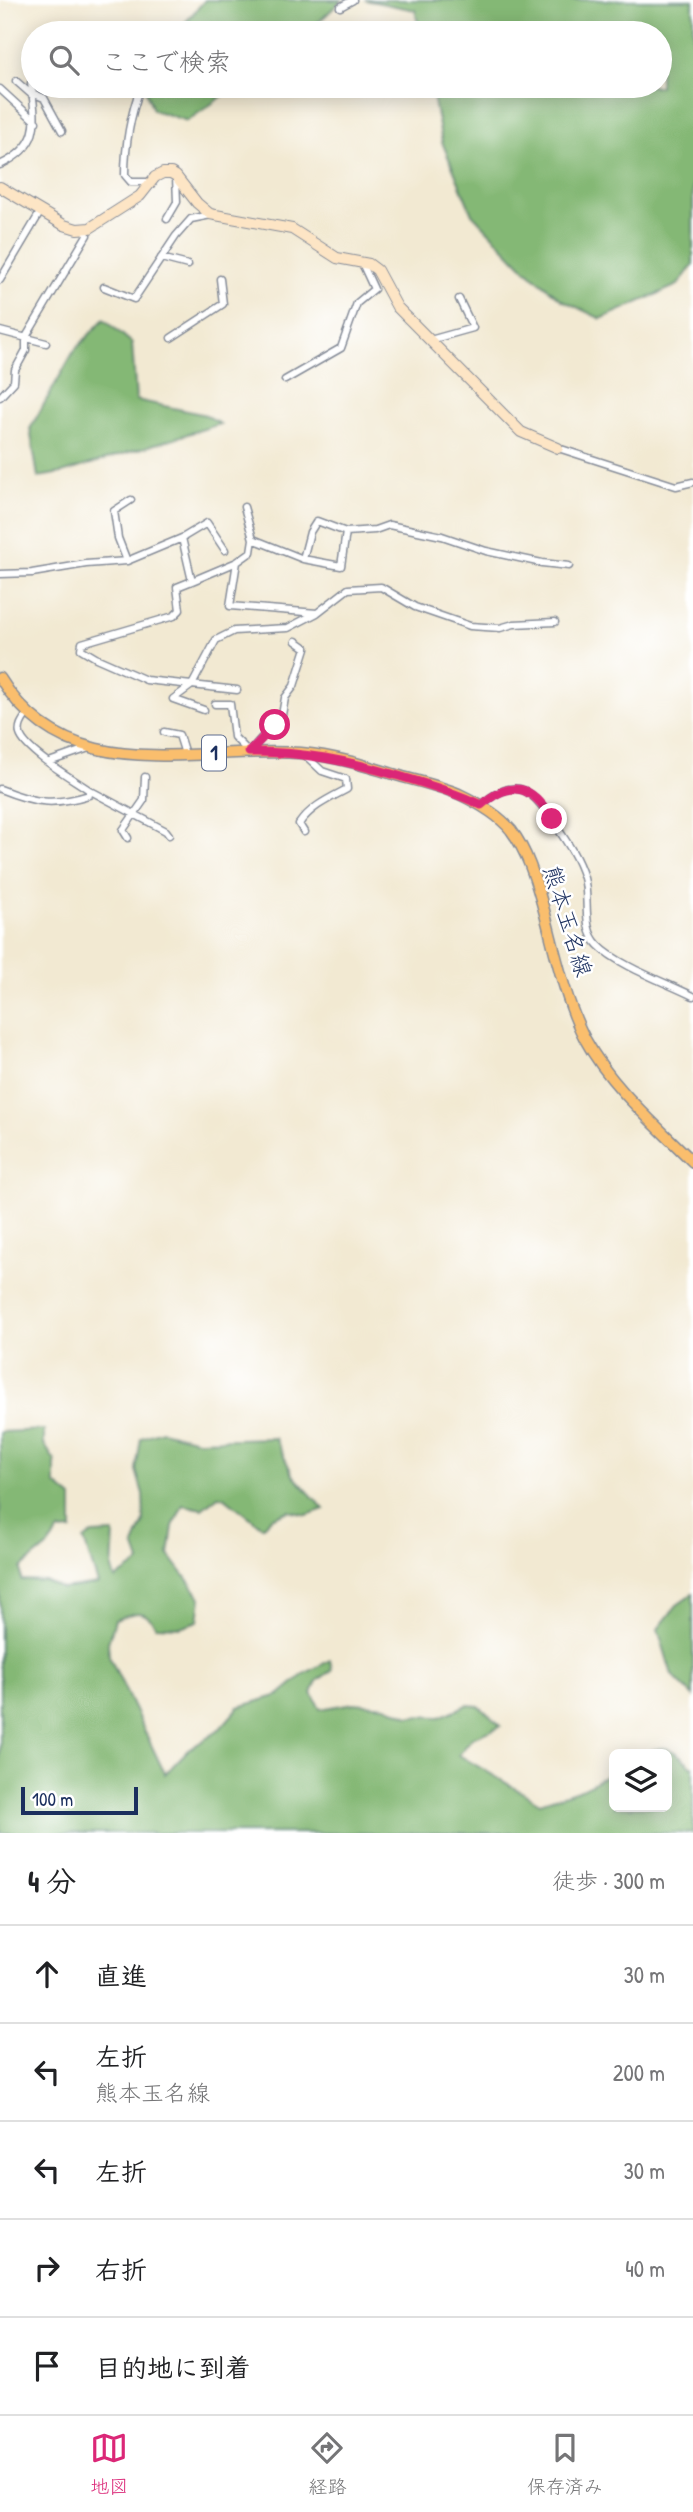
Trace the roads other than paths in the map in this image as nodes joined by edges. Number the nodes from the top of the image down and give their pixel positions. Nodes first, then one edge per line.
1 (353, 0) edge
2 (340, 7) dead end
3 (16, 81) dead end
4 (21, 85) edge
5 (0, 89) edge
6 (33, 98) edge
7 (44, 98) edge
8 (136, 98) edge
9 (36, 122) junction
10 (62, 131) dead end
11 (0, 166) edge
12 (176, 176) junction
13 (151, 182) junction
14 (0, 187) edge
15 (41, 211) junction
16 (213, 214) junction
17 (167, 219) dead end
18 (85, 228) junction
19 (161, 258) junction
20 (361, 261) junction
21 (188, 265) dead end
22 (220, 279) dead end
23 (0, 280) edge
24 (104, 287) dead end
25 (459, 299) dead end
26 (0, 331) edge
27 (26, 337) junction
28 (171, 338) dead end
29 (430, 341) junction
30 (46, 343) dead end
31 (285, 380) dead end
32 (0, 397) edge
33 (558, 448) joint
34 (693, 482) edge
35 (131, 500) dead end
36 (244, 507) dead end
37 (346, 531) junction
38 (182, 538) junction
39 (253, 540) junction
40 (225, 550) dead end
41 (303, 559) junction
42 (127, 561) junction
43 (237, 562) junction
44 (569, 566) dead end
45 (0, 574) edge
46 (192, 581) junction
47 (317, 613) junction
48 (555, 622) dead end
49 (296, 641) dead end
50 (0, 678) edge
51 (192, 685) junction
52 (237, 690) dead end
53 (215, 704) dead end
54 (204, 710) dead end
55 (27, 714) junction
56 (164, 732) dead end
57 (89, 748) junction
58 (249, 752) junction
59 (303, 753) junction
60 (185, 754) junction
61 (50, 762) junction
62 (145, 777) dead end
63 (0, 789) edge
64 (89, 790) junction
65 (481, 805) junction
66 (135, 814) junction
67 (304, 831) dead end
68 (169, 835) dead end
69 (128, 838) dead end
70 (693, 996) edge
71 (693, 1162) edge

1 - 2 street
3 - 4 street
5 - 9 street
6 - 9 street
7 - 10 street
8 - 13 street
9 - 11 street
12 - 13 street
12 - 16 street
12 - 17 street
13 - 18 street
14 - 15 street
15 - 18 street
15 - 23 street
16 - 19 street
16 - 20 street
18 - 27 street
19 - 21 street
19 - 24 street
20 - 29 street
20 - 31 street
22 - 28 street
25 - 29 street
26 - 27 street
27 - 30 street
27 - 32 street
29 - 33 street
33 - 34 street
35 - 42 street
36 - 39 street
37 - 41 street
37 - 41 street
37 - 44 street
38 - 40 street
38 - 42 street
38 - 46 street
39 - 41 street
39 - 43 street
42 - 45 street
43 - 46 street
43 - 47 street
46 - 51 street
47 - 48 street
47 - 51 street
49 - 58 street
50 - 55 main road, 熊本玉名線 / 1
51 - 52 street
51 - 54 street
53 - 58 street
55 - 57 main road, 熊本玉名線 / 1
55 - 61 street
56 - 60 street
57 - 60 main road, 熊本玉名線 / 1
57 - 61 street
58 - 59 main road, 熊本玉名線 / 1
58 - 60 main road, 熊本玉名線 / 1
59 - 65 main road, 熊本玉名線 / 1
59 - 67 street
61 - 64 street
62 - 66 street
63 - 64 street
64 - 66 street
65 - 70 street
65 - 71 main road, 熊本玉名線 / 1
66 - 68 street
66 - 69 street

